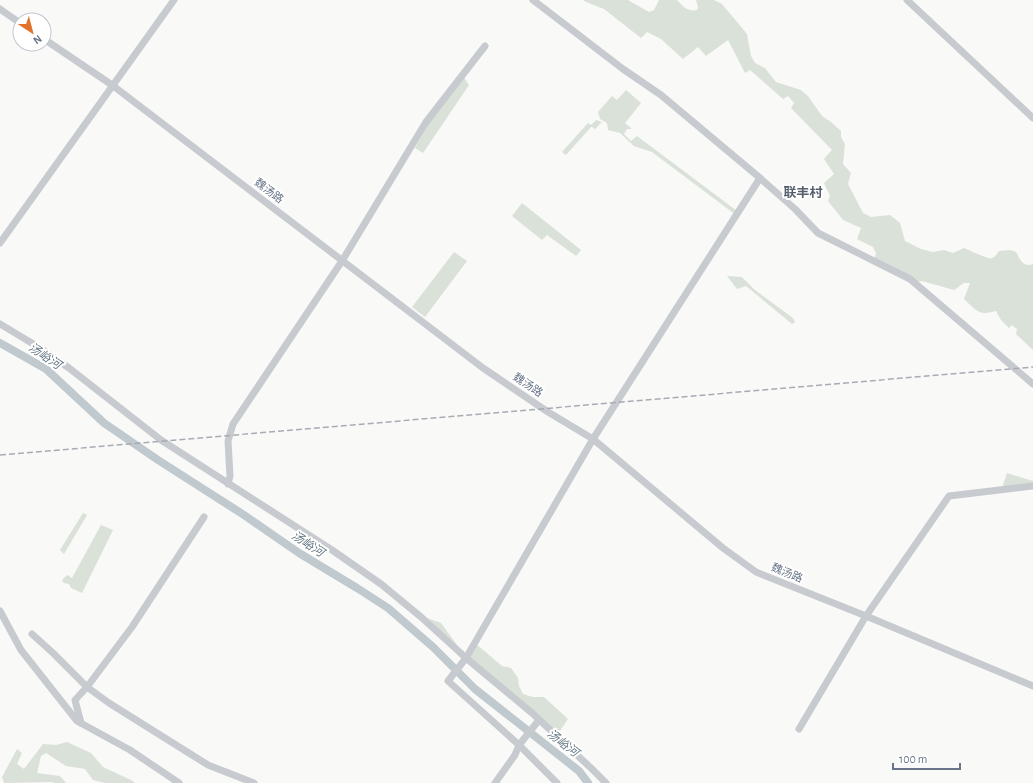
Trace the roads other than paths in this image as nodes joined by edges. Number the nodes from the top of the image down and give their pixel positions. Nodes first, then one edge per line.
1 (174, 0) edge
2 (533, 0) edge
3 (908, 0) edge
4 (0, 9) edge
5 (12, 17) edge
6 (52, 44) edge
7 (484, 46) dead end
8 (112, 85) junction
9 (1033, 118) edge
10 (760, 178) junction
11 (0, 243) edge
12 (342, 261) junction
13 (0, 324) edge
14 (1033, 384) edge
15 (593, 439) junction
16 (228, 484) junction
17 (1033, 486) edge
18 (204, 517) dead end
19 (0, 611) edge
20 (866, 616) junction
21 (32, 634) dead end
22 (464, 661) junction
23 (1033, 686) edge
24 (86, 687) junction
25 (539, 720) junction
26 (81, 723) junction
27 (799, 729) dead end
28 (519, 745) junction
29 (179, 783) edge
30 (254, 783) edge
31 (495, 783) edge
32 (557, 783) edge
33 (606, 783) edge

1 - 8 street
2 - 10 street
3 - 9 street
4 - 5 street
6 - 8 street, 魏汤路
7 - 12 street
8 - 11 street
8 - 12 street, 魏汤路
10 - 14 street
10 - 15 street
12 - 15 street, 魏汤路
12 - 16 street
13 - 16 street
15 - 20 street, 魏汤路
15 - 22 street
16 - 22 street
17 - 20 street
18 - 24 street
19 - 26 street
20 - 23 street, 魏汤路
20 - 27 street
21 - 24 street
22 - 25 street
22 - 28 street
24 - 26 street
24 - 30 street
25 - 28 street
25 - 33 street
26 - 29 street
28 - 31 street
28 - 32 street

